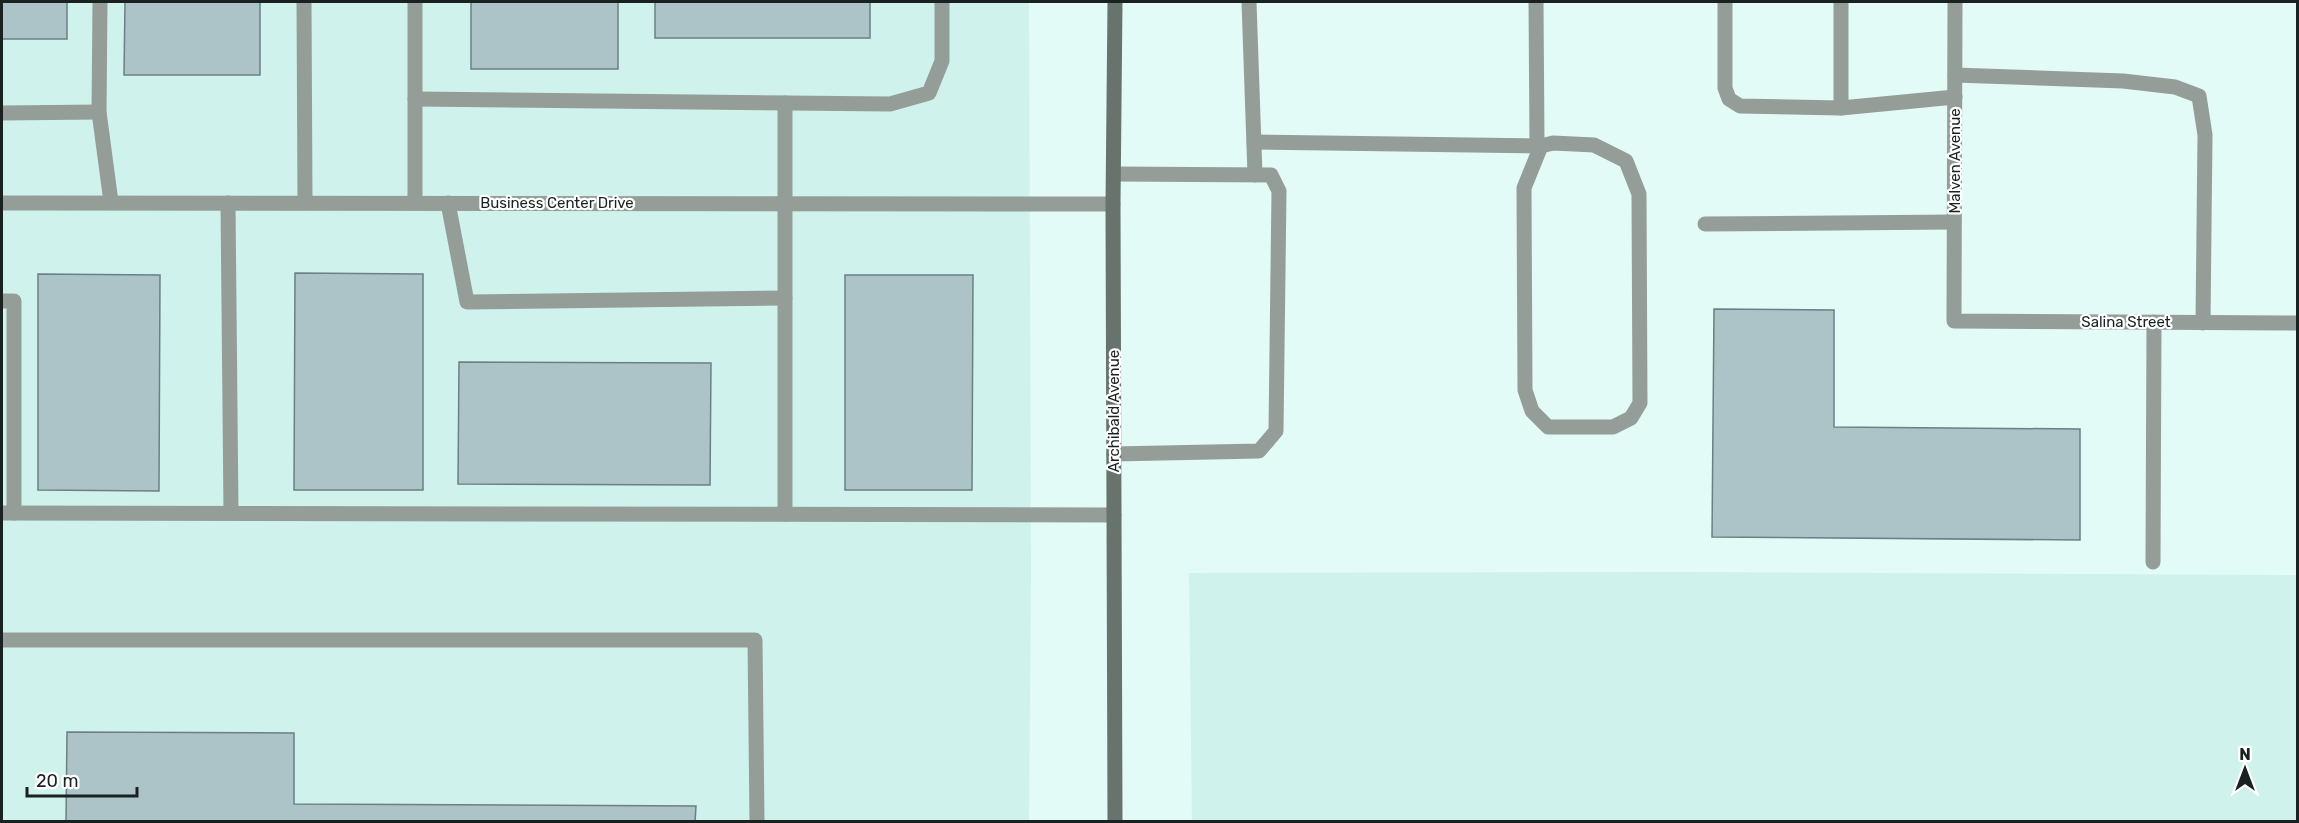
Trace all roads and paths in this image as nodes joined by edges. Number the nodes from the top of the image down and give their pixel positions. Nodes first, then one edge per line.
1 (100, 2) edge
2 (304, 2) edge
3 (415, 2) edge
4 (942, 2) edge
5 (1115, 2) edge
6 (1249, 2) edge
7 (1536, 2) edge
8 (1725, 2) edge
9 (1841, 2) edge
10 (1956, 2) edge
11 (1955, 75) junction
12 (1955, 97) junction
13 (416, 99) junction
14 (785, 103) junction
15 (1841, 108) junction
16 (99, 112) junction
17 (2, 113) edge
18 (1254, 142) junction
19 (1541, 146) junction
20 (1114, 174) junction
21 (1255, 176) junction
22 (111, 202) junction
23 (784, 202) junction
24 (2, 203) edge
25 (228, 203) junction
26 (305, 203) junction
27 (416, 203) junction
28 (448, 203) junction
29 (1113, 204) junction
30 (1954, 222) junction
31 (1705, 224) dead end
32 (785, 298) junction
33 (2, 301) edge
34 (1954, 321) joint
35 (2154, 322) junction
36 (2203, 322) junction
37 (2298, 323) edge
38 (1114, 454) junction
39 (8, 513) edge
40 (231, 513) junction
41 (786, 514) junction
42 (1114, 514) junction
43 (2153, 562) dead end
44 (2, 640) edge
45 (757, 822) edge
46 (1115, 822) edge

1 - 16 street
2 - 26 street
3 - 13 street
4 - 14 street
5 - 20 main road, Archibald Avenue
6 - 18 street
7 - 19 street
8 - 15 street
9 - 15 street
10 - 11 street, Malven Avenue
11 - 12 street, Malven Avenue
11 - 36 street
12 - 15 street
12 - 30 street, Malven Avenue
13 - 14 street
13 - 27 street
14 - 23 street
16 - 17 street
16 - 22 street
18 - 19 street
18 - 21 street
19 - 19 street
20 - 21 street
20 - 29 main road, Archibald Avenue
21 - 38 street
22 - 24 street, Business Center Drive
22 - 25 street, Business Center Drive
23 - 28 street, Business Center Drive
23 - 29 street, Business Center Drive
23 - 32 street
25 - 26 street, Business Center Drive
25 - 40 street
26 - 27 street, Business Center Drive
27 - 28 street, Business Center Drive
28 - 32 street
29 - 38 main road, Archibald Avenue
30 - 31 street
30 - 34 street, Malven Avenue
32 - 41 street
33 - 39 street
34 - 35 street, Salina Street
35 - 36 street, Salina Street
35 - 43 street
36 - 37 street, Salina Street
38 - 42 main road, Archibald Avenue
39 - 40 street
40 - 41 street
41 - 42 street
42 - 46 main road, Archibald Avenue
44 - 45 street

